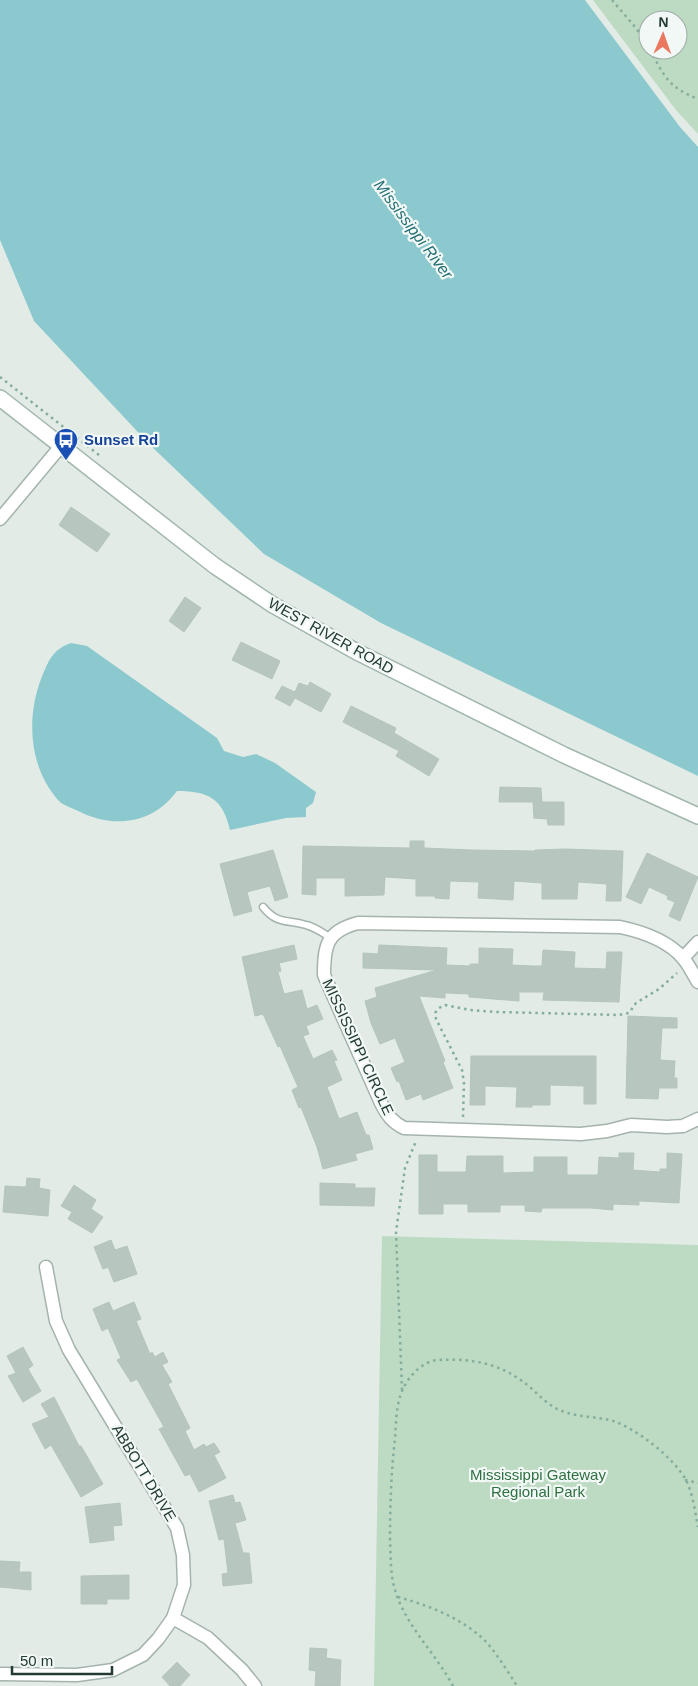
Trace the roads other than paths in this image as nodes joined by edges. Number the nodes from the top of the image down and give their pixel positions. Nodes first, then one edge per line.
1 (0, 398) edge
2 (61, 446) junction
3 (0, 519) edge
4 (698, 816) edge
5 (263, 907) dead end
6 (331, 938) junction
7 (698, 942) edge
8 (686, 962) junction
9 (698, 982) edge
10 (697, 1123) edge
11 (46, 1267) dead end
12 (174, 1618) junction
13 (0, 1674) edge
14 (255, 1686) edge

1 - 2 street, WEST RIVER ROAD
2 - 3 street
2 - 4 street, WEST RIVER ROAD
5 - 6 lane
6 - 8 street
6 - 10 street, MISSISSIPPI CIRCLE
7 - 8 street
8 - 9 street
11 - 12 street, ABBOTT DRIVE
12 - 13 street, ABBOTT DRIVE
12 - 14 street

